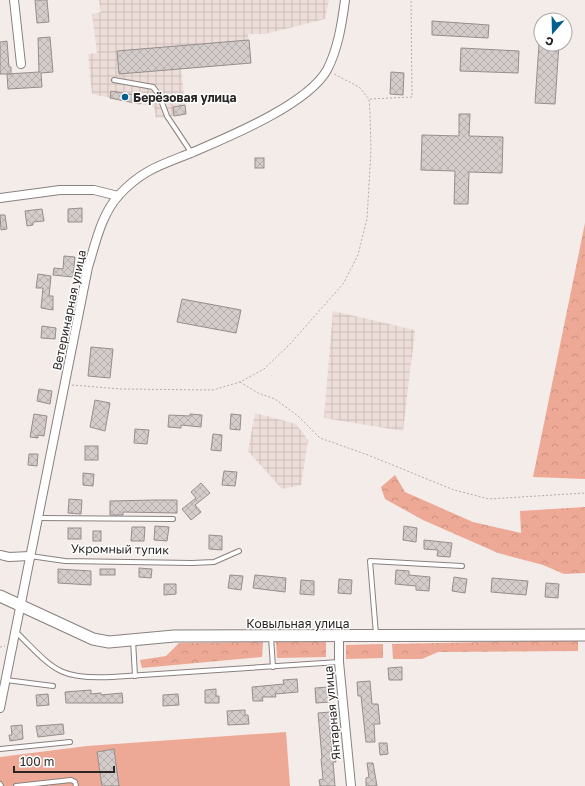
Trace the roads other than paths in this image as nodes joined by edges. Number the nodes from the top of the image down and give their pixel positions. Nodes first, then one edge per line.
1 (14, 0) edge
2 (345, 0) edge
3 (21, 64) dead end
4 (114, 80) dead end
5 (191, 152) junction
6 (118, 196) junction
7 (0, 198) edge
8 (38, 518) junction
9 (173, 519) dead end
10 (238, 552) dead end
11 (0, 555) edge
12 (30, 556) junction
13 (462, 566) dead end
14 (0, 596) edge
15 (19, 606) junction
16 (15, 630) junction
17 (585, 635) edge
18 (376, 636) junction
19 (271, 637) junction
20 (339, 637) junction
21 (133, 640) junction
22 (339, 662) junction
23 (273, 667) junction
24 (135, 676) junction
25 (5, 680) junction
26 (53, 686) dead end
27 (0, 708) edge
28 (70, 742) dead end
29 (0, 749) edge
30 (16, 786) edge
31 (76, 786) edge
32 (351, 786) edge

1 - 3 street
2 - 5 street, Ветеринарная улица
4 - 5 lane
5 - 6 street, Ветеринарная улица
6 - 7 street
6 - 8 street, Ветеринарная улица
8 - 9 lane
8 - 12 street, Ветеринарная улица
10 - 12 lane, Укромный тупик
11 - 12 street, Укромный тупик
12 - 15 street, Ветеринарная улица
13 - 18 lane
14 - 15 street, Ковыльная улица
15 - 16 street, Ветеринарная улица
15 - 21 street, Ковыльная улица
16 - 24 lane
16 - 25 street, Ветеринарная улица
17 - 18 street, Ковыльная улица
18 - 20 street, Ковыльная улица
19 - 20 street, Ковыльная улица
19 - 21 street, Ковыльная улица
19 - 23 lane
20 - 22 street, Янтарная улица
21 - 24 lane
22 - 23 lane
22 - 32 street, Янтарная улица
23 - 24 lane
25 - 26 lane
25 - 27 street, Ветеринарная улица
28 - 29 lane
30 - 31 lane

